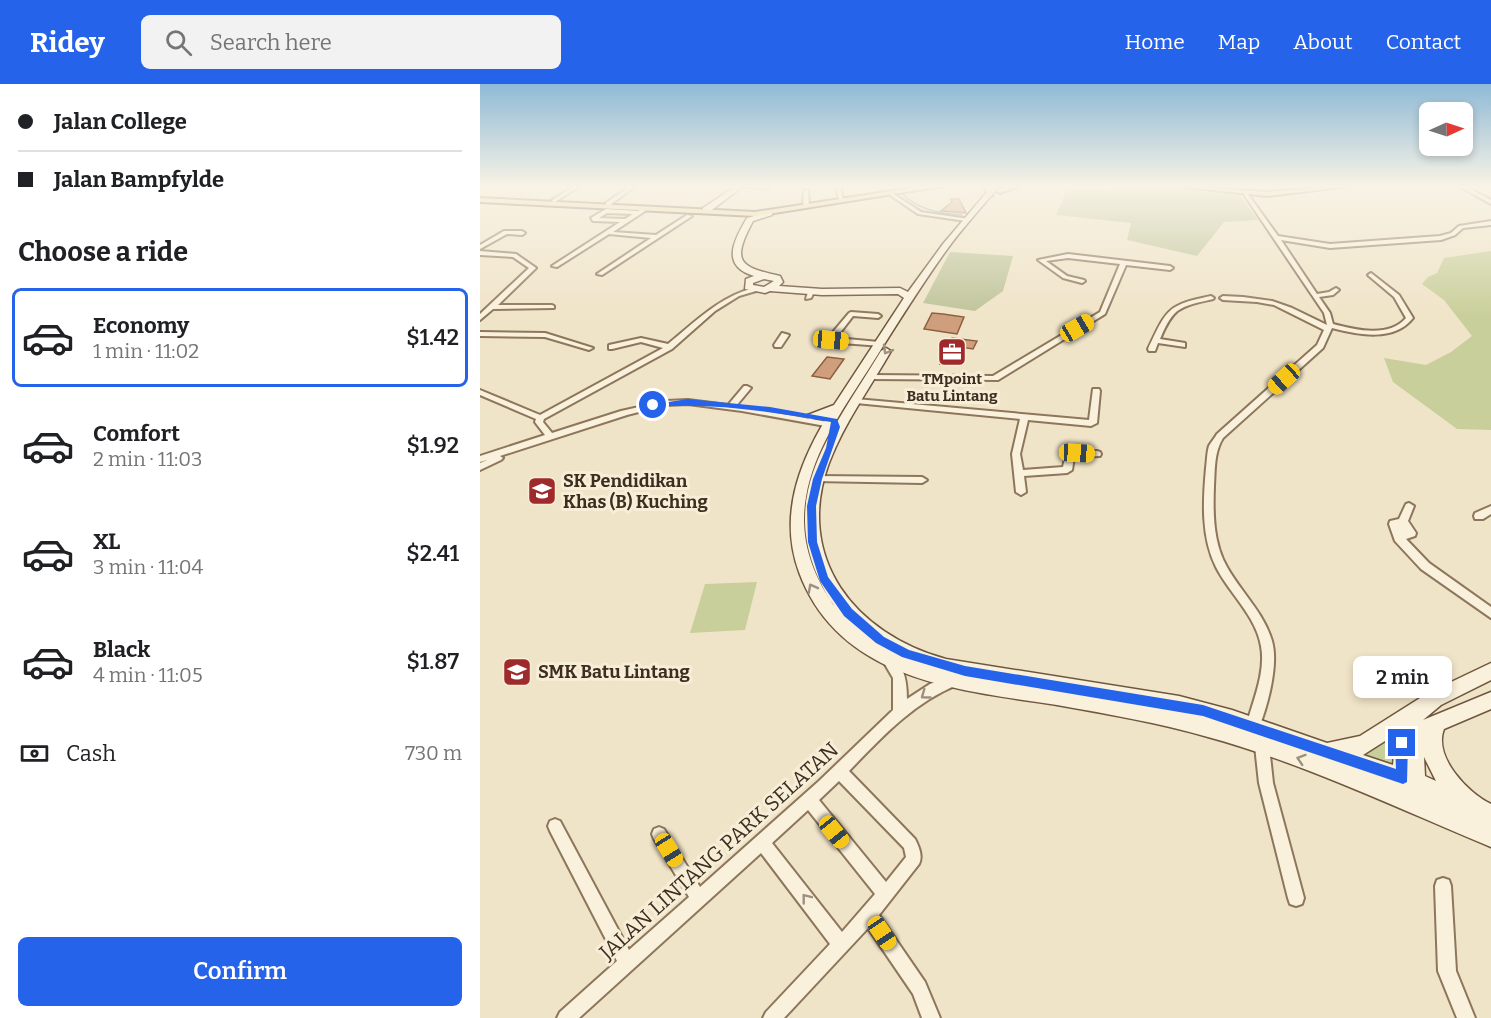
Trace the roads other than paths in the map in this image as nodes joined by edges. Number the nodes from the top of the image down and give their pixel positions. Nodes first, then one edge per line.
1 (617, 229) edge
2 (670, 229) edge
3 (739, 229) edge
4 (746, 229) edge
5 (959, 229) edge
6 (964, 229) edge
7 (1270, 229) edge
8 (1458, 229) edge
9 (522, 233) dead end
10 (611, 233) junction
11 (657, 237) junction
12 (1274, 237) junction
13 (480, 247) edge
14 (480, 253) edge
15 (1124, 262) junction
16 (555, 266) dead end
17 (1170, 268) dead end
18 (600, 274) dead end
19 (1371, 275) dead end
20 (762, 276) junction
21 (1082, 281) dead end
22 (779, 282) junction
23 (918, 283) junction
24 (750, 285) junction
25 (770, 288) junction
26 (1335, 290) dead end
27 (1315, 296) junction
28 (909, 297) junction
29 (492, 307) junction
30 (552, 307) dead end
31 (878, 316) dead end
32 (480, 318) edge
33 (1330, 327) junction
34 (480, 334) edge
35 (785, 335) dead end
36 (1156, 339) junction
37 (879, 344) junction
38 (778, 345) dead end
39 (1182, 345) dead end
40 (612, 347) dead end
41 (669, 347) junction
42 (589, 348) dead end
43 (1152, 348) dead end
44 (871, 377) junction
45 (747, 388) dead end
46 (1096, 391) dead end
47 (480, 392) edge
48 (849, 405) junction
49 (731, 407) junction
50 (768, 412) junction
51 (811, 416) junction
52 (540, 418) junction
53 (1024, 418) junction
54 (832, 422) junction
55 (551, 437) junction
56 (515, 448) junction
57 (831, 448) junction
58 (1096, 454) dead end
59 (480, 459) edge
60 (480, 467) edge
61 (1019, 473) junction
62 (817, 479) junction
63 (922, 480) dead end
64 (1021, 492) dead end
65 (1409, 506) dead end
66 (1491, 509) edge
67 (1479, 516) dead end
68 (1491, 613) edge
69 (884, 656) junction
70 (1491, 671) edge
71 (955, 681) junction
72 (1491, 700) edge
73 (1419, 708) junction
74 (899, 714) junction
75 (1437, 723) junction
76 (1253, 726) junction
77 (1262, 746) junction
78 (1320, 750) junction
79 (1336, 770) junction
80 (840, 772) junction
81 (1408, 783) junction
82 (809, 800) junction
83 (1486, 823) edge
84 (555, 826) dead end
85 (659, 834) dead end
86 (762, 842) junction
87 (1443, 886) dead end
88 (886, 895) junction
89 (698, 898) junction
90 (1296, 898) dead end
91 (869, 915) junction
92 (841, 944) junction
93 (627, 964) junction
94 (566, 1018) edge
95 (772, 1018) edge
96 (931, 1018) edge
97 (1466, 1018) edge

1 - 10 street
2 - 11 street
3 - 24 main road
4 - 20 main road
5 - 23 main road
6 -> 44 main road
7 - 12 street
8 - 12 street
9 - 13 street
10 - 11 street
10 - 16 street
11 - 18 street
12 - 27 street
14 - 29 street
15 - 17 street
15 - 21 street
15 - 44 street
19 - 33 street
20 - 22 main road
20 - 24 main road
22 - 23 main road
22 - 25 main road
23 - 28 main road
24 - 25 main road
24 - 41 street
25 - 28 main road
26 - 27 street
27 - 33 street
28 - 37 main road
29 - 30 street
29 - 32 street
31 - 37 street
33 - 36 street
33 - 76 street
34 - 42 street
35 - 38 street
36 - 39 street
36 - 43 street
37 - 48 main road
40 - 41 street
41 - 52 street
44 - 48 main road
45 - 49 street
46 - 53 street
47 - 52 street
48 - 51 main road
48 - 53 street
48 - 54 main road
48 - 57 main road
49 - 50 street
49 - 55 street
50 - 51 street
50 - 54 street
51 - 54 street
52 - 55 street
53 - 61 street
54 - 57 main road
69 -> 54 main road
55 - 56 street
56 - 59 street
56 - 60 street
57 - 62 main road
58 - 61 street
61 - 64 street
62 - 63 street
62 - 76 main road
65 - 68 street
66 - 67 street
69 - 71 main road
69 - 74 street
70 - 73 main road
71 -> 74 street, JALAN LINTANG PARK SELATAN
71 - 77 main road
72 - 75 main road
73 - 78 main road
73 - 81 main road
74 - 80 street, JALAN LINTANG PARK SELATAN
75 - 81 main road
75 - 83 main road
76 - 78 main road
79 -> 77 main road
77 - 90 street
78 - 81 main road
79 - 81 main road
79 - 83 main road
80 - 82 street, JALAN LINTANG PARK SELATAN
80 - 88 street
81 - 83 main road
82 - 86 street, JALAN LINTANG PARK SELATAN
82 - 88 street
84 - 93 street
85 - 89 street
86 - 89 street, JALAN LINTANG PARK SELATAN
92 -> 86 street
87 - 97 street
88 - 91 street
89 - 93 street, JALAN LINTANG PARK SELATAN
91 - 92 street
91 - 96 street
92 - 95 street
93 - 94 street, JALAN LINTANG PARK SELATAN

